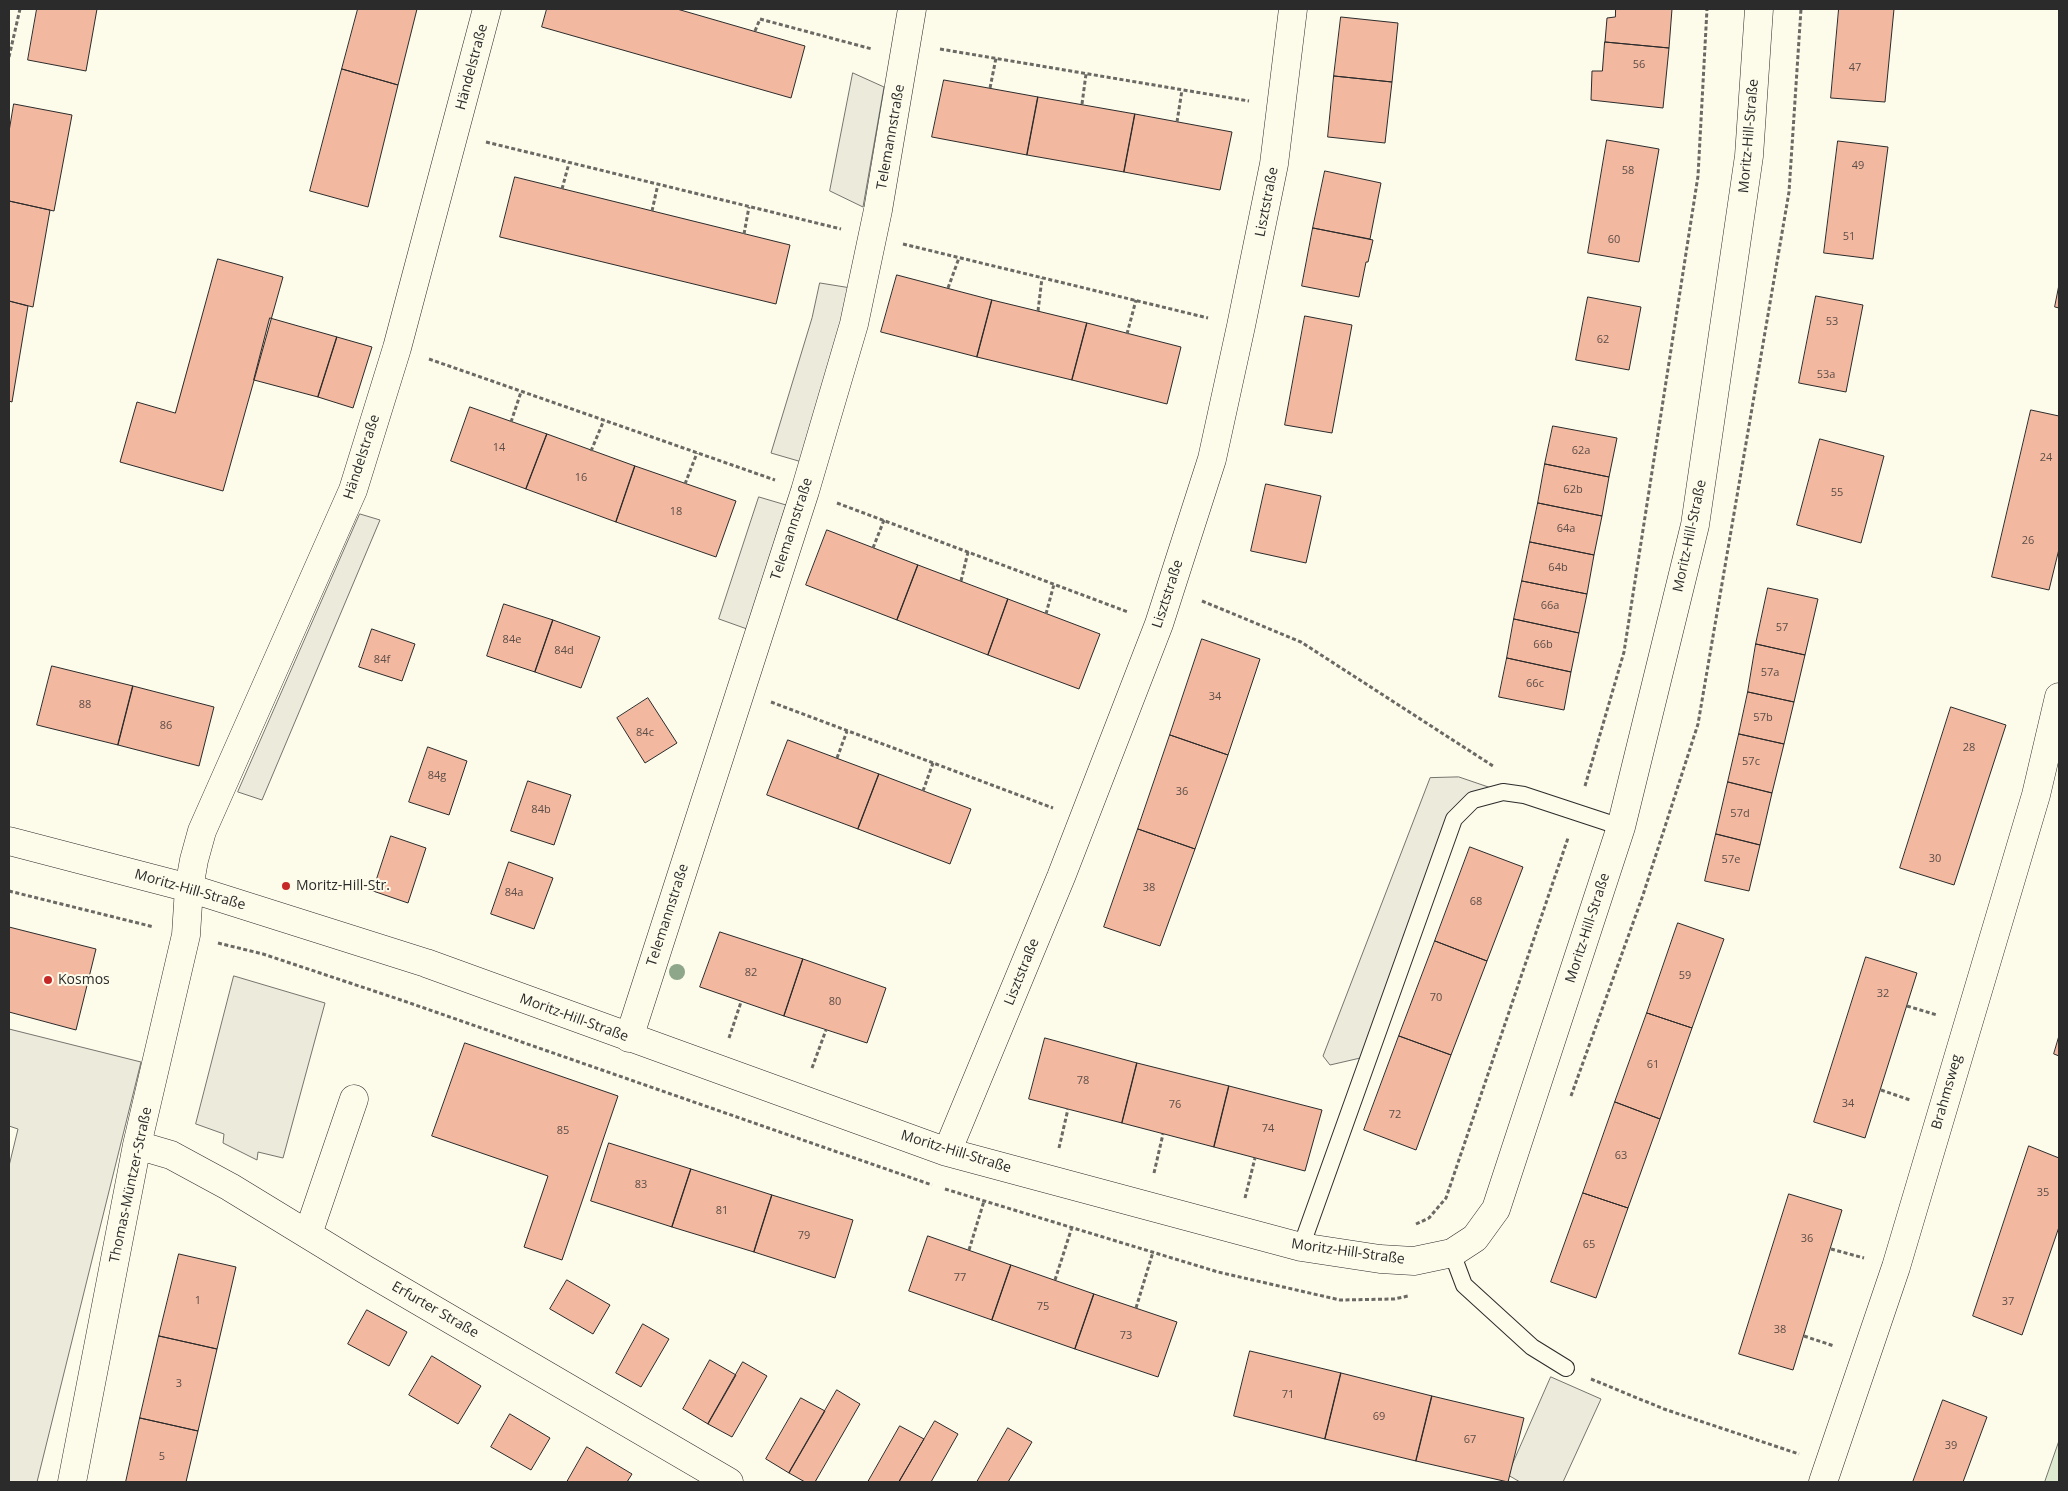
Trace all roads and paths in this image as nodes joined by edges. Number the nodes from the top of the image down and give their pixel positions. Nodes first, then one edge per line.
1 (20, 9) edge
2 (487, 9) edge
3 (912, 9) edge
4 (1293, 9) edge
5 (1707, 9) edge
6 (1760, 9) edge
7 (1801, 9) edge
8 (755, 31) dead end
9 (906, 49) junction
10 (9, 57) edge
11 (996, 58) junction
12 (1086, 74) junction
13 (990, 88) dead end
14 (1182, 90) junction
15 (1082, 104) dead end
16 (1281, 106) junction
17 (1177, 122) dead end
18 (569, 163) dead end
19 (658, 184) dead end
20 (562, 189) dead end
21 (749, 207) dead end
22 (652, 211) dead end
23 (744, 234) dead end
24 (959, 258) dead end
25 (1042, 278) dead end
26 (948, 288) dead end
27 (1136, 300) dead end
28 (1038, 311) dead end
29 (1127, 334) dead end
30 (521, 392) dead end
31 (604, 420) dead end
32 (511, 422) dead end
33 (591, 450) dead end
34 (697, 453) dead end
35 (685, 484) dead end
36 (884, 520) dead end
37 (873, 548) dead end
38 (968, 552) dead end
39 (961, 581) dead end
40 (1054, 584) dead end
41 (1171, 588) junction
42 (1046, 614) dead end
43 (740, 692) junction
44 (2059, 697) edge
45 (847, 731) junction
46 (837, 758) dead end
47 (933, 763) junction
48 (923, 791) dead end
49 (1524, 795) junction
50 (1577, 811) junction
51 (1084, 818) junction
52 (1621, 826) junction
53 (9, 841) edge
54 (189, 888) junction
55 (9, 891) edge
56 (186, 935) junction
57 (741, 1002) dead end
58 (826, 1030) dead end
59 (629, 1038) junction
60 (728, 1043) dead end
61 (810, 1074) dead end
62 (354, 1099) dead end
63 (1570, 1100) dead end
64 (1068, 1109) dead end
65 (1163, 1134) dead end
66 (138, 1145) junction
67 (1058, 1151) dead end
68 (947, 1152) junction
69 (1255, 1158) dead end
70 (1153, 1176) dead end
71 (984, 1201) junction
72 (1245, 1202) dead end
73 (1415, 1225) dead end
74 (1072, 1227) junction
75 (308, 1234) junction
76 (1301, 1247) junction
77 (968, 1250) dead end
78 (1152, 1252) junction
79 (1452, 1253) junction
80 (1054, 1280) dead end
81 (1411, 1296) dead end
82 (1136, 1308) dead end
83 (1566, 1368) dead end
84 (1611, 1387) dead end
85 (1826, 1474) edge
86 (72, 1482) edge
87 (728, 1482) edge

1 - 10 path
2 - 54 street, Händelstraße
3 - 9 street, Telemannstraße
4 - 16 street, Lisztstraße
5 - 50 path
6 - 52 street, Moritz-Hill-Straße
7 - 63 path
8 - 9 path
9 - 11 path
9 - 43 street, Telemannstraße
11 - 12 path
11 - 13 path
12 - 14 path
12 - 15 path
14 - 16 path
14 - 17 path
16 - 41 street, Lisztstraße
18 - 20 path
19 - 22 path
21 - 23 path
24 - 26 path
25 - 28 path
27 - 29 path
30 - 32 path
31 - 33 path
34 - 35 path
36 - 37 path
38 - 39 path
40 - 42 path
41 - 49 path
41 - 51 street, Lisztstraße
43 - 45 path
43 - 59 street, Telemannstraße
44 - 85 street, Brahmsweg
45 - 46 path
45 - 47 path
47 - 48 path
47 - 51 path
49 - 50 lane
49 - 76 lane
50 - 52 lane
50 - 73 path
51 - 68 street, Lisztstraße
52 - 79 street, Moritz-Hill-Straße
53 - 54 street, Moritz-Hill-Straße
54 - 56 street, Thomas-Müntzer-Straße
54 - 59 street, Moritz-Hill-Straße
55 - 56 path
56 - 66 street, Thomas-Müntzer-Straße
56 - 71 path
57 - 60 path
58 - 61 path
59 - 68 street, Moritz-Hill-Straße
62 - 75 street
64 - 67 path
65 - 70 path
66 - 75 street, Erfurter Straße
66 - 86 street, Thomas-Müntzer-Straße
68 - 76 street, Moritz-Hill-Straße
69 - 72 path
71 - 74 path
71 - 77 path
74 - 78 path
74 - 80 path
75 - 87 street, Erfurter Straße
76 - 79 street, Moritz-Hill-Straße
78 - 81 path
78 - 82 path
79 - 83 lane
84 - 85 path

